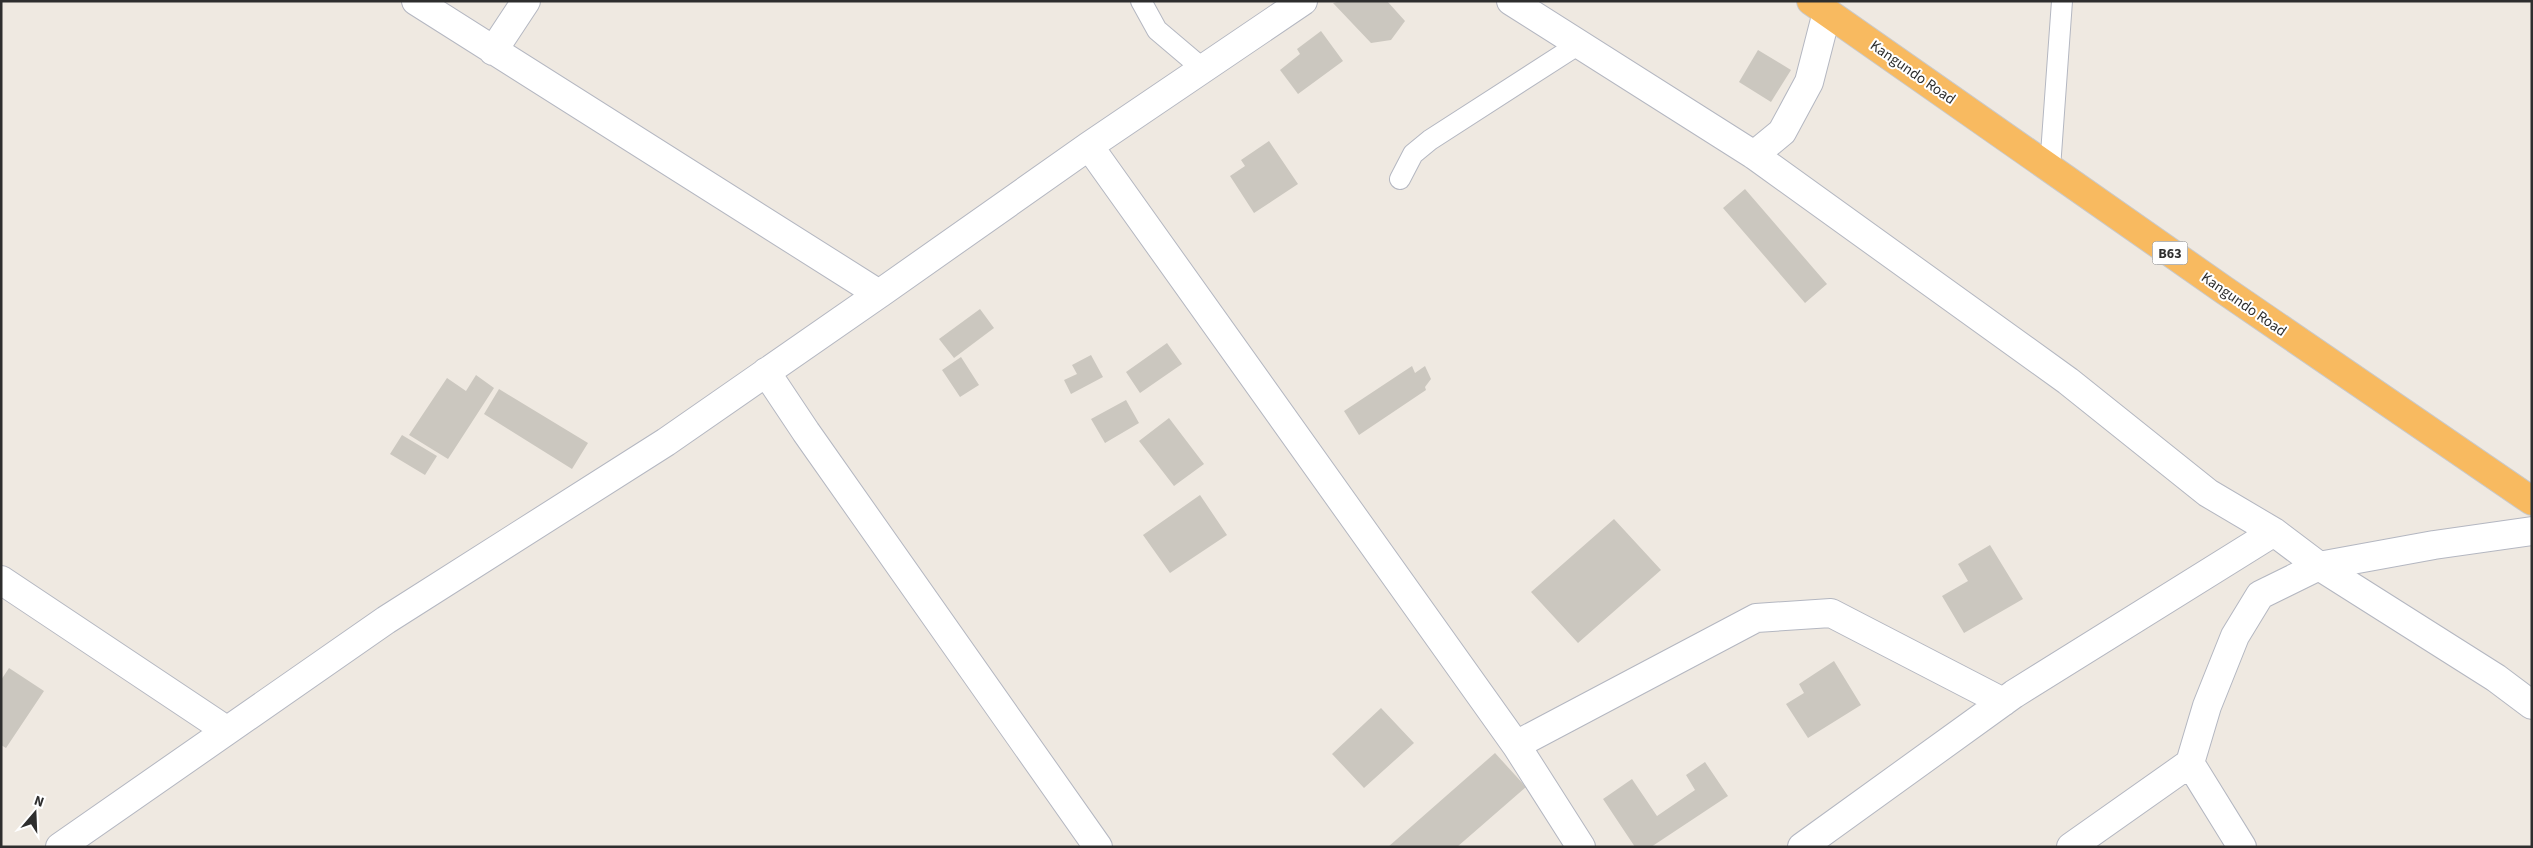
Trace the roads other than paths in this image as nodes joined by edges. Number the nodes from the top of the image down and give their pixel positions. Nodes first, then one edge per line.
1 (416, 1) edge
2 (526, 1) edge
3 (1141, 1) edge
4 (1303, 1) edge
5 (1511, 1) edge
6 (2062, 1) edge
7 (1824, 5) edge
8 (1579, 44) junction
9 (493, 50) junction
10 (1203, 69) junction
11 (1090, 146) junction
12 (1754, 155) junction
13 (2050, 168) junction
14 (1400, 178) dead end
15 (879, 294) junction
16 (766, 372) junction
17 (2532, 501) edge
18 (2532, 531) edge
19 (2274, 532) junction
20 (2319, 566) junction
21 (1, 580) edge
22 (2004, 702) junction
23 (2532, 705) edge
24 (226, 730) junction
25 (1516, 745) junction
26 (2190, 763) junction
27 (87, 839) edge
28 (60, 847) edge
29 (1098, 847) edge
30 (1581, 847) edge
31 (1802, 847) edge
32 (2071, 847) edge
33 (2242, 847) edge

1 - 9 street
2 - 9 street
3 - 10 lane
4 - 10 street
5 - 8 street
6 - 13 lane
7 - 12 street
7 - 13 highway, Kangundo Road / B63
8 - 12 street
8 - 14 lane
9 - 15 street
10 - 11 street
11 - 15 street
11 - 25 street
12 - 19 street
13 - 17 highway, Kangundo Road / B63
15 - 16 street
16 - 24 street
16 - 29 street
18 - 20 street
19 - 20 street
19 - 22 street
20 - 23 street
20 - 26 street
21 - 24 street
22 - 25 street
22 - 31 street
24 - 27 street
25 - 30 street
26 - 32 street
26 - 33 street
27 - 28 street

